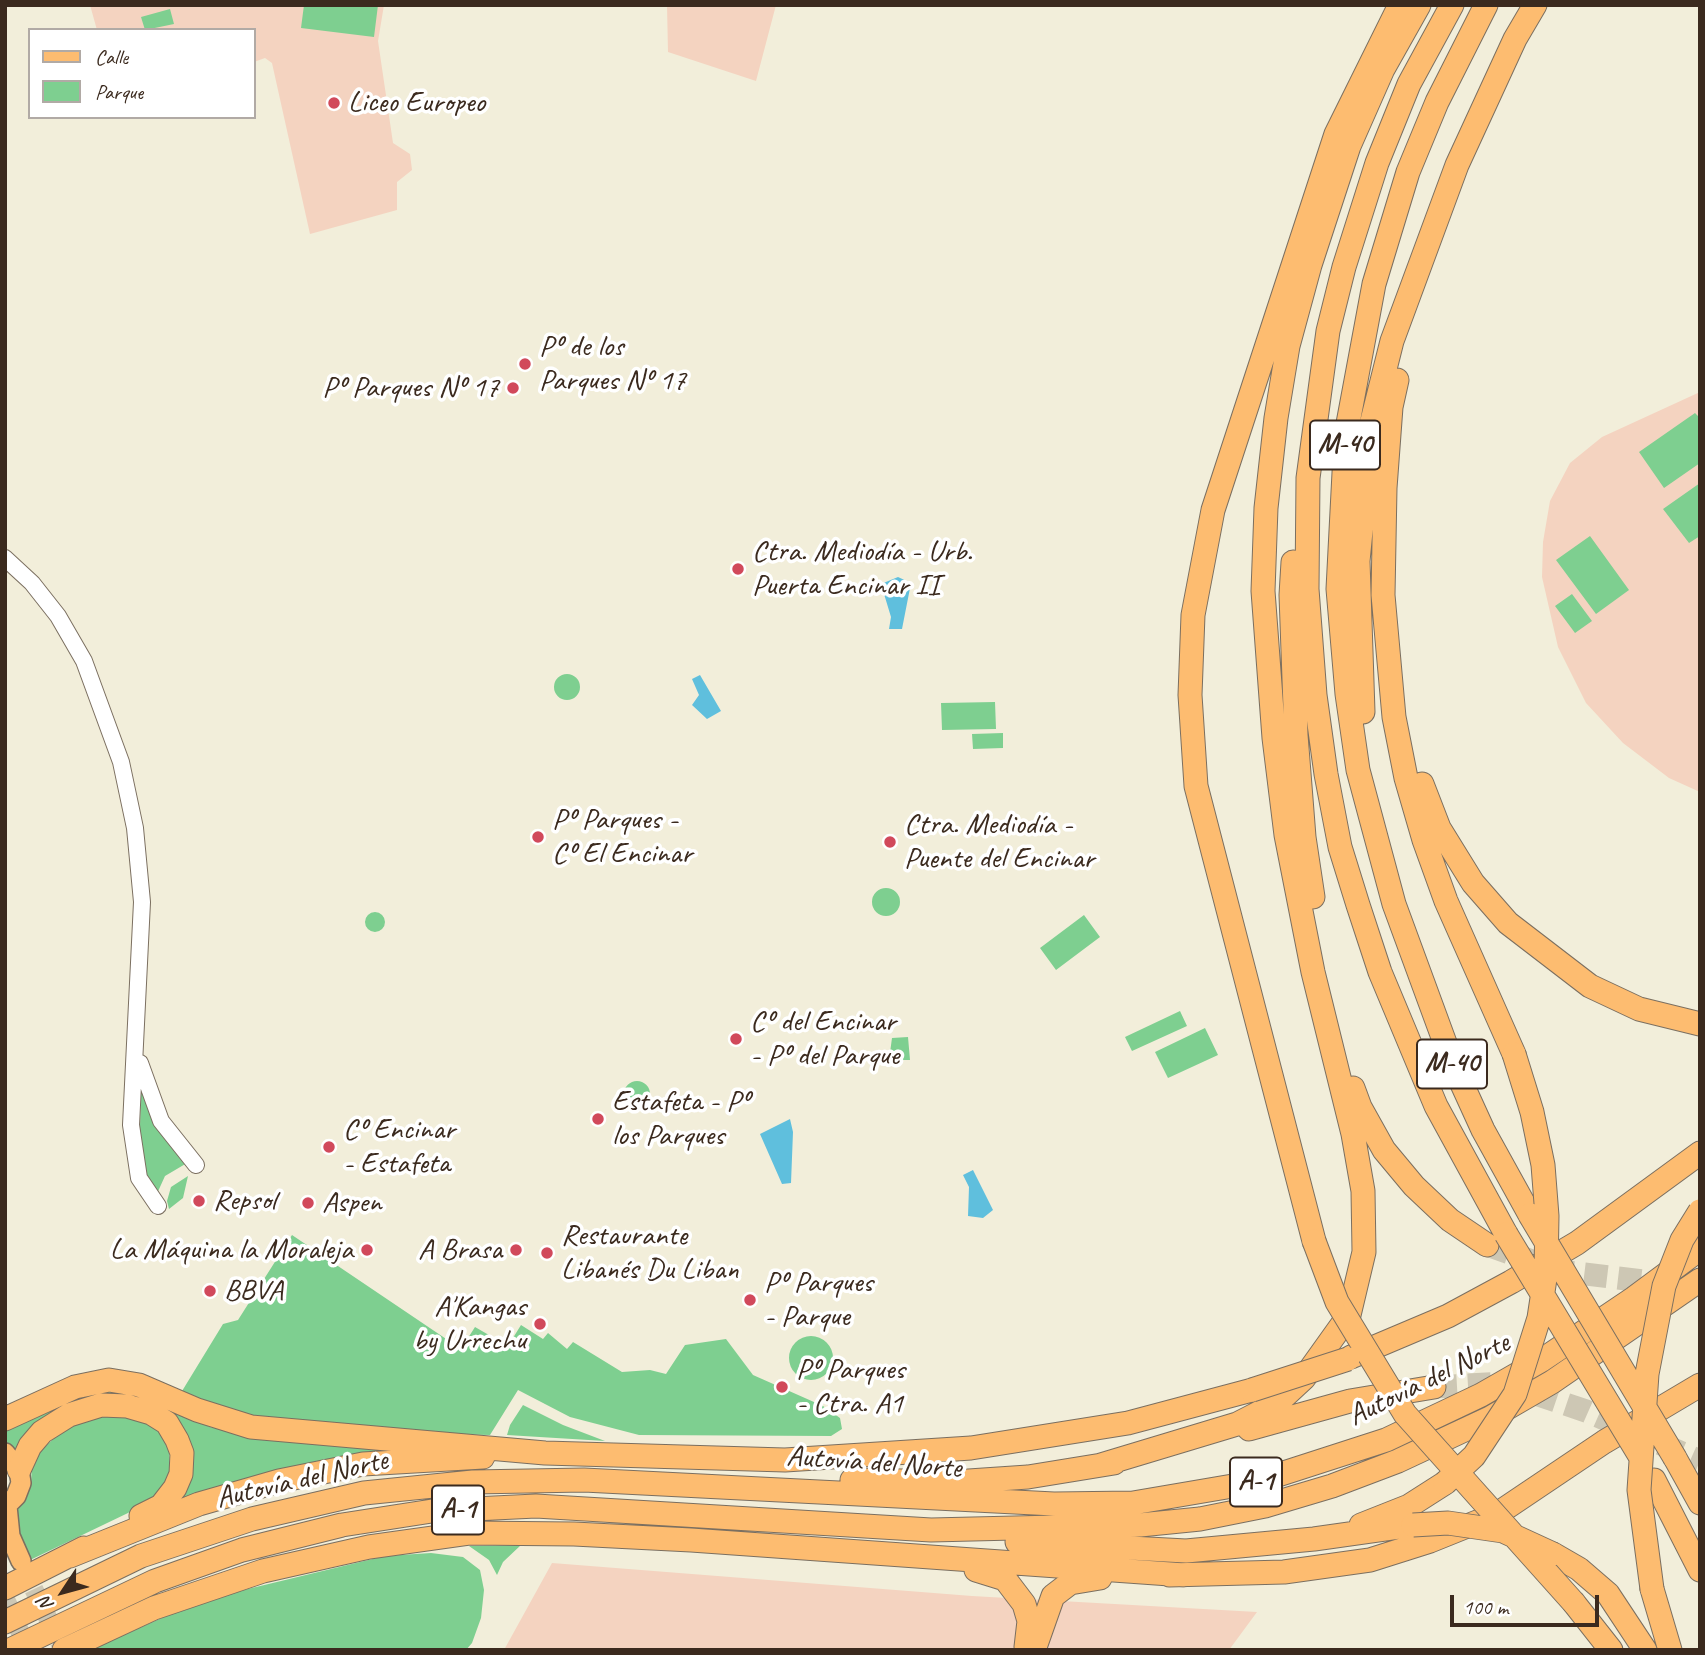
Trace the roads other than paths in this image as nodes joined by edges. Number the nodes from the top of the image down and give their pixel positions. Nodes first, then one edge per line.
1 (1400, 5) edge
2 (1419, 5) edge
3 (1452, 5) edge
4 (1486, 5) edge
5 (1535, 5) edge
6 (1420, 271) junction
7 (1308, 478) junction
8 (5, 558) edge
9 (1388, 656) junction
10 (1394, 904) junction
11 (1700, 1024) edge
12 (136, 1040) junction
13 (1700, 1153) edge
14 (196, 1165) dead end
15 (158, 1206) dead end
16 (1700, 1211) edge
17 (1497, 1240) junction
18 (1700, 1249) edge
19 (1700, 1280) edge
20 (1700, 1385) edge
21 (1433, 1387) tunnel mouth
22 (58, 1394) junction
23 (5, 1419) edge
24 (5, 1426) edge
25 (915, 1443) dead end
26 (1005, 1443) junction
27 (545, 1453) junction
28 (12, 1462) edge
29 (1101, 1465) junction
30 (753, 1487) junction
31 (1700, 1503) edge
32 (6, 1507) edge
33 (931, 1530) junction
34 (1314, 1539) junction
35 (70, 1556) junction
36 (908, 1558) junction
37 (21, 1562) tunnel mouth
38 (1700, 1570) edge
39 (1184, 1575) junction
40 (5, 1588) edge
41 (5, 1622) edge
42 (10, 1650) edge
43 (65, 1650) edge
44 (1026, 1650) edge
45 (1034, 1650) edge
46 (1611, 1650) edge
47 (1645, 1650) edge
48 (1670, 1650) edge

1 - 46 highway, bridge
2 - 29 highway
3 - 7 highway, M-40
4 - 10 highway, M-40
5 - 6 highway
6 - 9 highway
6 - 10 highway
7 - 17 highway, M-40
7 - 17 highway
8 - 12 street
9 - 11 highway
9 - 34 highway, bridge
10 - 31 highway, M-40, bridge
12 - 14 street
12 - 15 street
13 - 26 highway, bridge
16 - 48 highway, bridge
17 - 38 highway, M-40, bridge
18 - 30 highway, Autovía del Norte / A-1
19 - 33 highway, Autovía del Norte / A-1
20 - 39 highway
21 - 29 highway
22 - 23 highway
22 - 24 highway
22 - 27 highway
25 - 26 highway
26 - 27 highway
27 - 35 highway
28 - 32 main road
28 - 35 highway
29 - 30 highway
30 - 41 highway, Autovía del Norte / A-1
32 - 37 main road
33 - 34 highway
33 - 42 highway, Autovía del Norte / A-1
34 - 47 highway, bridge
35 - 40 highway
36 - 39 highway
36 - 43 highway
36 - 44 highway
39 - 45 highway

